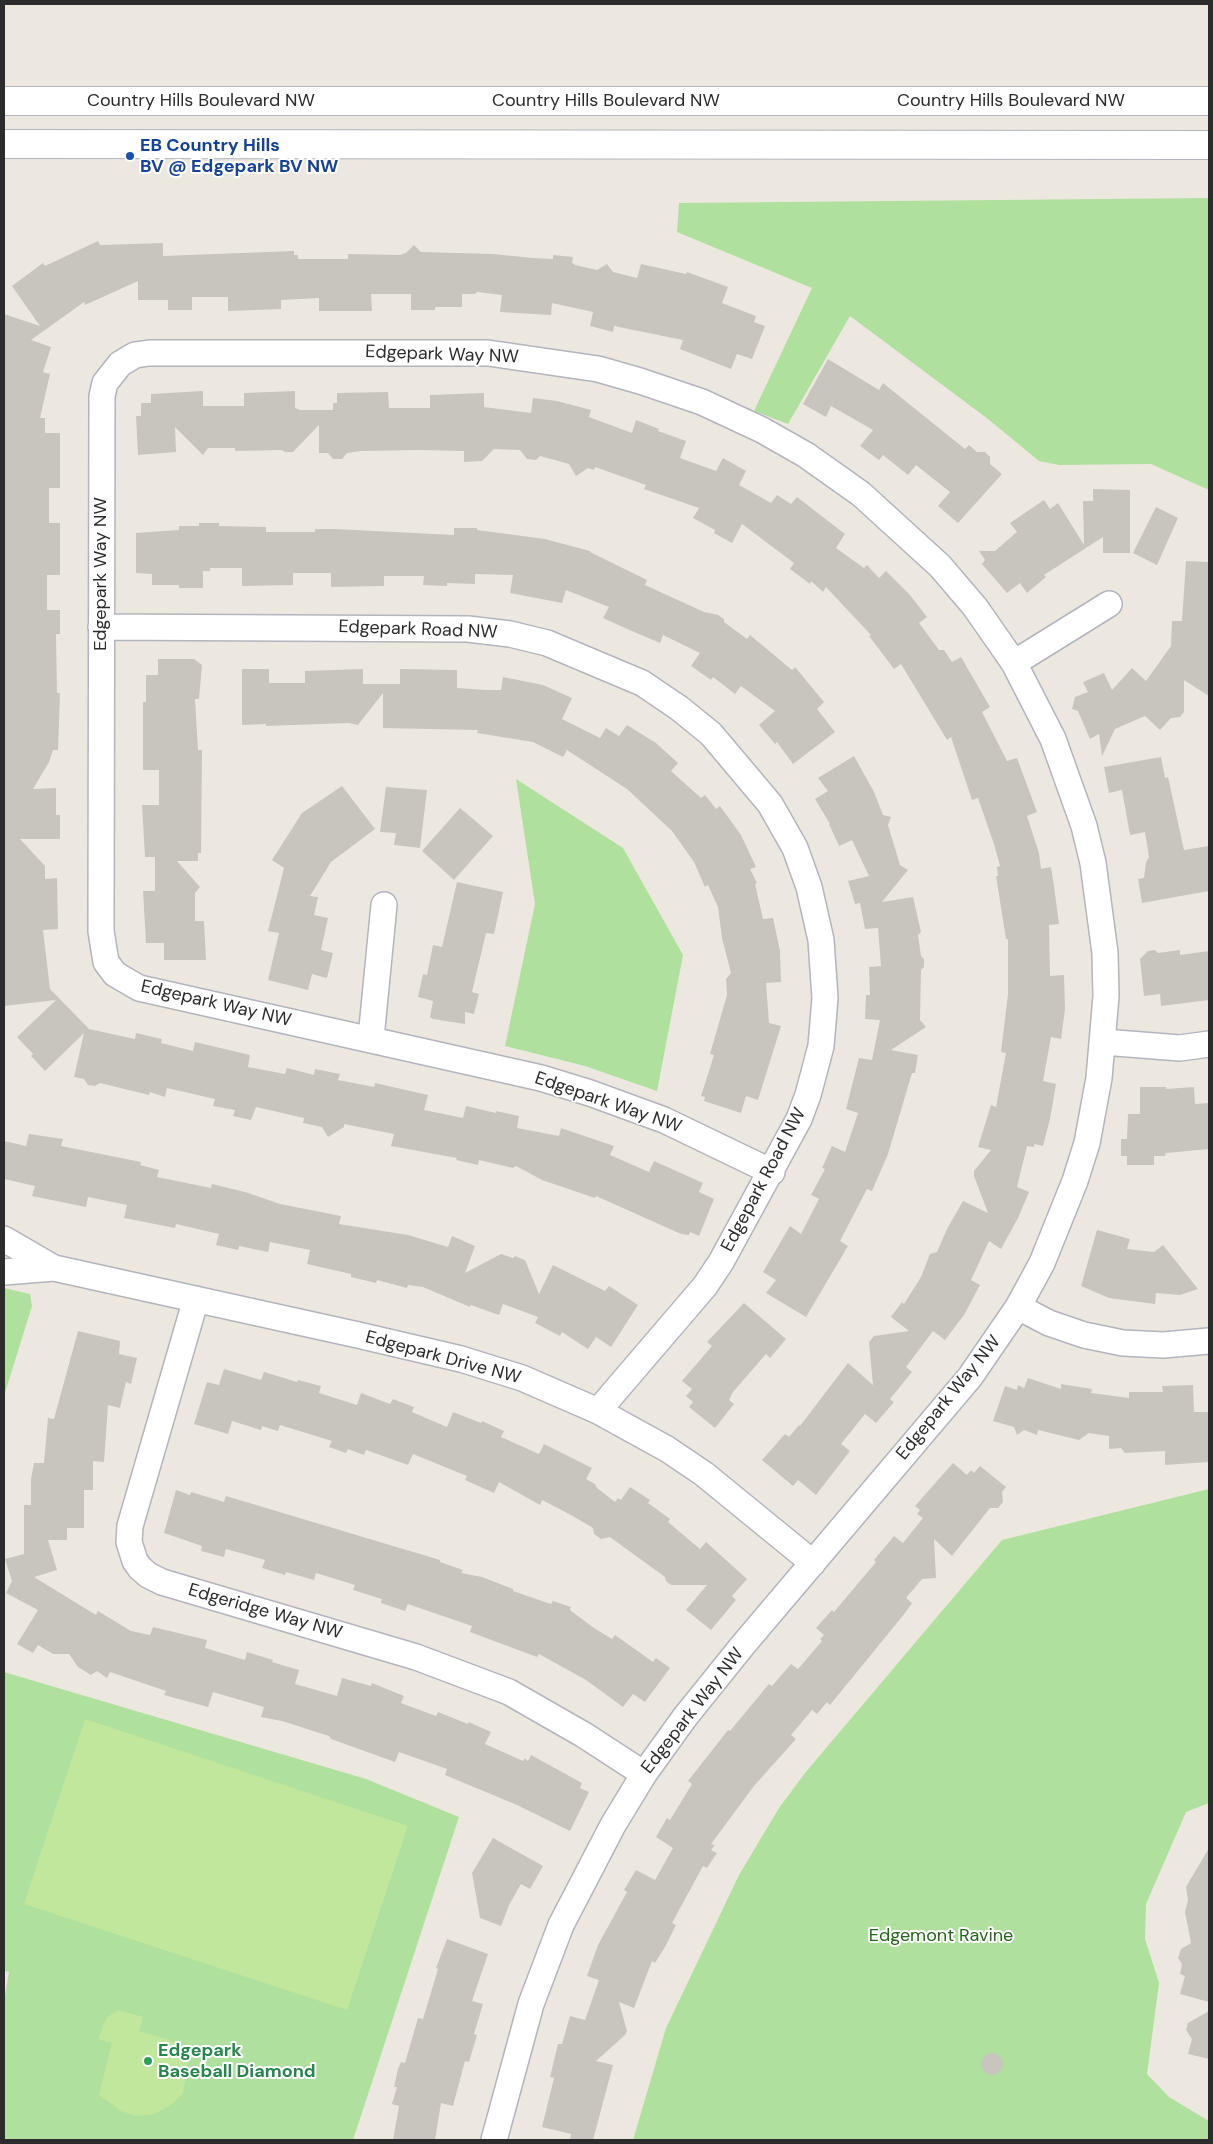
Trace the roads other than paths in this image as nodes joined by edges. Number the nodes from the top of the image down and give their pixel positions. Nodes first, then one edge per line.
1 (4, 81) edge
2 (76, 100) junction
3 (4, 101) edge
4 (1209, 101) edge
5 (4, 144) edge
6 (1209, 145) edge
7 (1109, 604) dead end
8 (101, 627) junction
9 (1014, 663) junction
10 (384, 905) dead end
11 (370, 1038) junction
12 (1103, 1042) junction
13 (1209, 1044) edge
14 (772, 1172) junction
15 (4, 1239) edge
16 (54, 1268) junction
17 (4, 1272) edge
18 (196, 1299) junction
19 (1018, 1307) junction
20 (1209, 1341) edge
21 (598, 1411) junction
22 (813, 1563) junction
23 (644, 1774) junction
24 (494, 2140) edge

1 - 2 main road
2 - 3 main road, Country Hills Boulevard NW
2 - 4 main road, Country Hills Boulevard NW
5 - 6 main road
7 - 9 street
8 - 9 street, Edgepark Way NW
8 - 11 street, Edgepark Way NW
8 - 14 street, Edgepark Road NW
9 - 12 street, Edgepark Way NW
10 - 11 street
11 - 14 street, Edgepark Way NW
12 - 13 street
12 - 19 street, Edgepark Way NW
14 - 21 street, Edgepark Road NW
15 - 16 street, Edgepark Drive NW
16 - 17 street, Edgepark Drive NW
16 - 18 street, Edgepark Drive NW
18 - 21 street, Edgepark Drive NW
18 - 23 street, Edgeridge Way NW
19 - 20 street
19 - 22 street, Edgepark Way NW
21 - 22 street, Edgepark Drive NW
22 - 23 street, Edgepark Way NW
23 - 24 street, Edgepark Way NW

